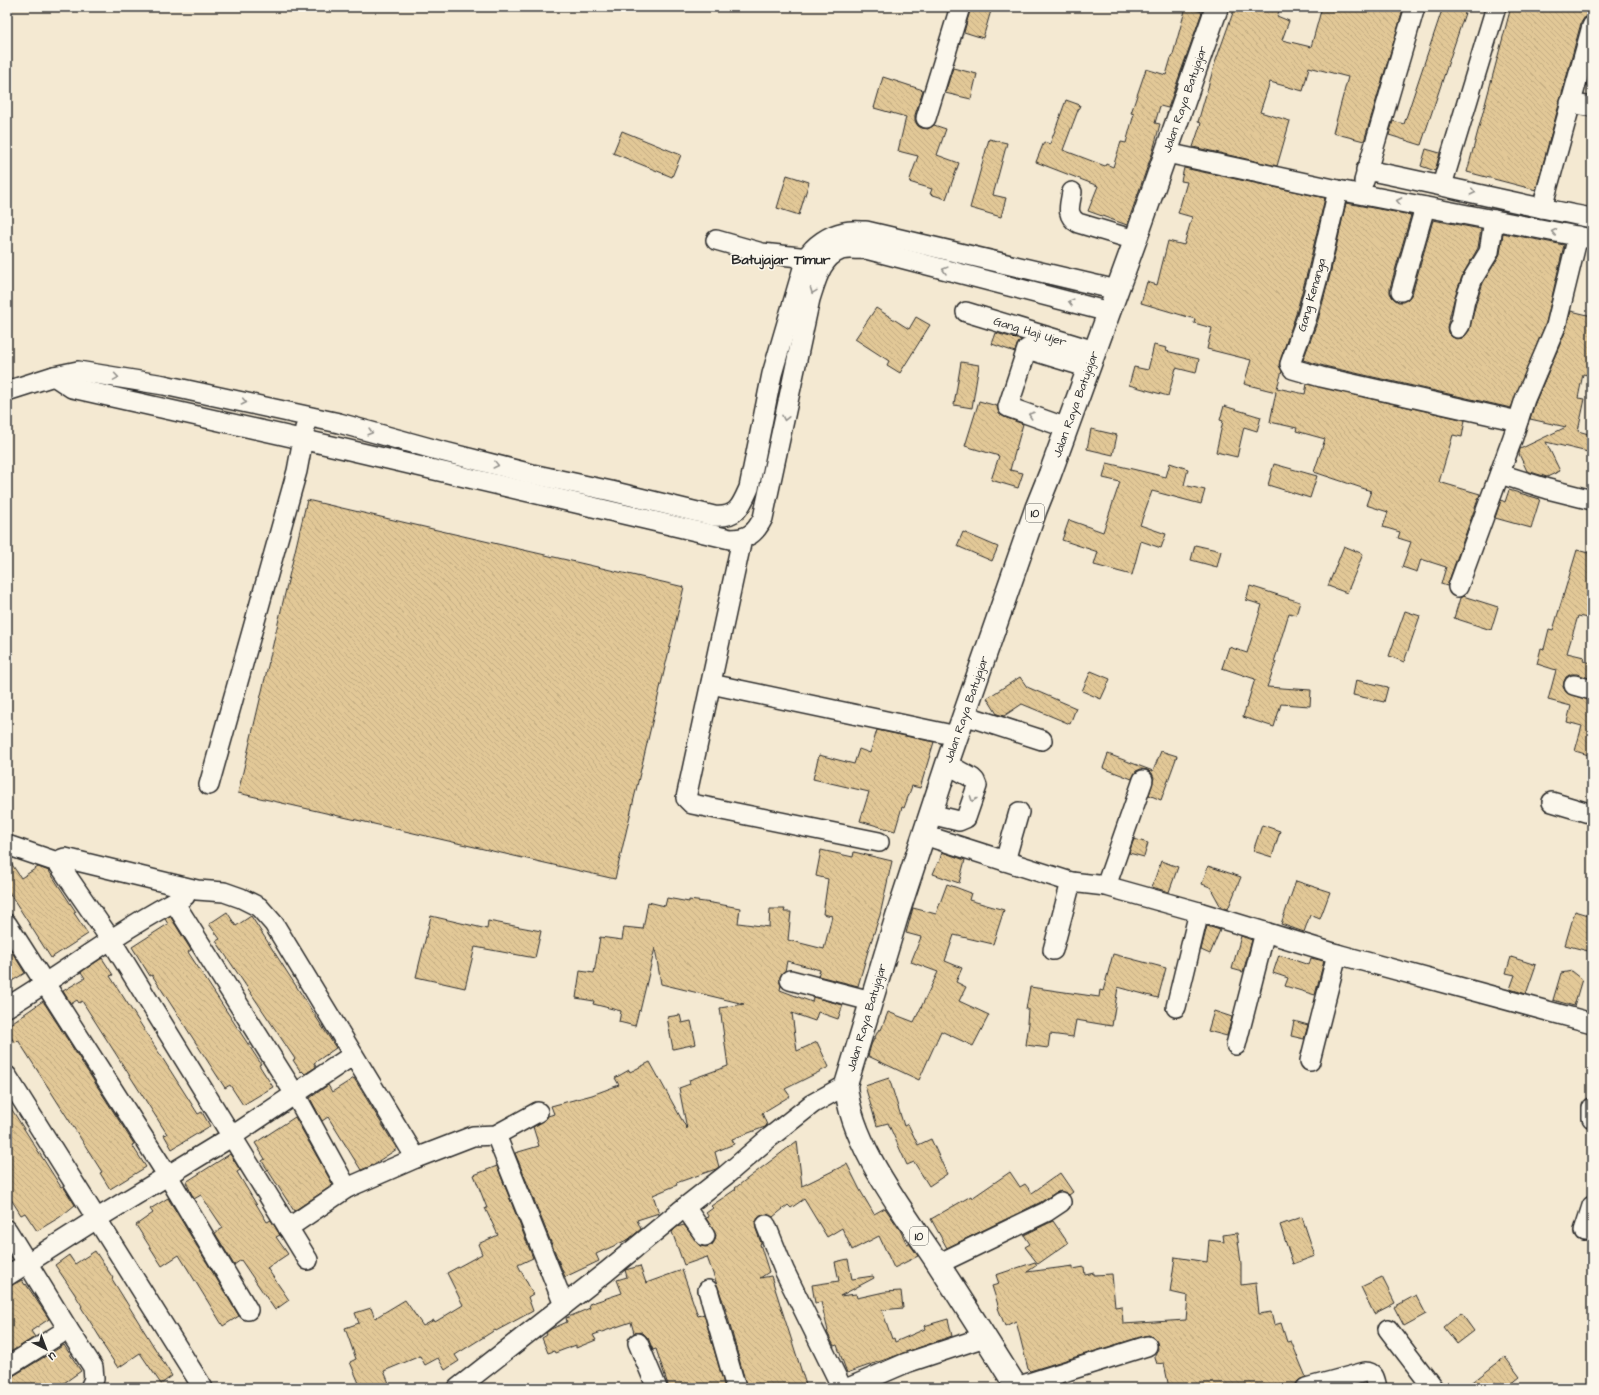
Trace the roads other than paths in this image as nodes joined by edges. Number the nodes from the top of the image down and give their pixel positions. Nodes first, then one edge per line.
1 (960, 7) edge
2 (1217, 7) edge
3 (1415, 7) edge
4 (1496, 7) edge
5 (1592, 26) edge
6 (1570, 103) junction
7 (1592, 108) edge
8 (926, 118) dead end
9 (1167, 152) junction
10 (1366, 170) junction
11 (1442, 185) junction
12 (1338, 190) junction
13 (1072, 192) dead end
14 (1362, 194) junction
15 (1425, 207) junction
16 (1542, 208) junction
17 (1592, 218) edge
18 (1494, 220) junction
19 (1585, 238) edge
20 (716, 240) dead end
21 (1135, 240) junction
22 (806, 258) junction
23 (828, 259) junction
24 (1117, 290) junction
25 (1401, 291) dead end
26 (966, 312) dead end
27 (1109, 312) junction
28 (1458, 328) dead end
29 (1092, 360) junction
30 (54, 376) junction
31 (7, 391) edge
32 (308, 415) junction
33 (1518, 421) junction
34 (1068, 428) junction
35 (303, 440) junction
36 (1500, 474) junction
37 (1592, 500) edge
38 (742, 539) junction
39 (1458, 587) dead end
40 (711, 684) junction
41 (1574, 685) dead end
42 (1592, 690) edge
43 (964, 715) junction
44 (957, 736) junction
45 (1042, 740) dead end
46 (947, 764) junction
47 (1143, 780) dead end
48 (209, 785) dead end
49 (1552, 802) dead end
50 (1019, 812) dead end
51 (930, 814) junction
52 (1592, 814) edge
53 (924, 835) junction
54 (879, 842) dead end
55 (7, 845) edge
56 (1005, 861) junction
57 (60, 863) junction
58 (1071, 882) junction
59 (1106, 886) junction
60 (197, 890) junction
61 (174, 902) junction
62 (1199, 912) junction
63 (7, 924) edge
64 (1265, 932) junction
65 (111, 940) junction
66 (1053, 950) dead end
67 (1337, 954) junction
68 (790, 980) dead end
69 (45, 985) junction
70 (871, 1001) junction
71 (7, 1007) edge
72 (1176, 1007) dead end
73 (1592, 1023) edge
74 (1236, 1045) dead end
75 (353, 1055) junction
76 (1310, 1061) dead end
77 (7, 1076) edge
78 (847, 1079) junction
79 (295, 1094) junction
80 (1592, 1108) edge
81 (538, 1112) dead end
82 (1592, 1118) edge
83 (496, 1135) junction
84 (231, 1137) junction
85 (416, 1158) junction
86 (168, 1176) junction
87 (347, 1188) junction
88 (1061, 1202) dead end
89 (1592, 1206) edge
90 (686, 1207) junction
91 (98, 1218) junction
92 (766, 1225) dead end
93 (288, 1228) junction
94 (7, 1230) edge
95 (1584, 1231) dead end
96 (705, 1236) dead end
97 (308, 1260) dead end
98 (27, 1264) junction
99 (938, 1264) junction
100 (7, 1276) edge
101 (708, 1290) dead end
102 (564, 1305) junction
103 (248, 1310) dead end
104 (68, 1329) junction
105 (1388, 1329) dead end
106 (985, 1337) junction
107 (638, 1343) dead end
108 (1147, 1346) dead end
109 (7, 1367) edge
110 (1017, 1387) edge
111 (90, 1388) edge
112 (203, 1388) edge
113 (458, 1388) edge
114 (657, 1388) edge
115 (736, 1388) edge
116 (842, 1388) edge
117 (848, 1388) edge
118 (1306, 1388) edge
119 (1377, 1388) edge
120 (1433, 1388) edge

1 - 8 street
2 - 9 highway, Jalan Raya Batujajar / 10
3 - 10 street
4 - 11 street
5 - 6 street
6 - 7 street
6 - 16 street
9 - 12 street
9 - 21 highway, Jalan Raya Batujajar / 10
10 - 11 street
10 - 14 street
11 -> 16 street
12 - 14 street
12 - 33 street, Gang Kenanga
13 - 21 street
15 -> 14 street
15 - 18 street
15 - 25 street
16 - 17 street
19 -> 18 street
18 - 28 street
19 - 33 street
20 - 22 street
21 - 24 highway, Jalan Raya Batujajar / 10
22 - 23 street
22 - 24 street
32 -> 22 street
27 -> 23 street
23 -> 38 street
24 - 27 highway, Jalan Raya Batujajar / 10
26 - 29 street, Gang Haji Ujer
27 - 29 highway, Jalan Raya Batujajar / 10
29 - 34 highway, Jalan Raya Batujajar / 10
34 -> 29 street
30 - 31 street
30 -> 32 street
30 - 35 street
32 - 35 street
33 - 36 street
34 - 43 highway, Jalan Raya Batujajar / 10
35 - 38 street
35 - 48 street
36 - 37 street
36 - 39 street
38 - 40 street
40 - 44 street
40 - 54 street
41 - 42 street
43 - 44 highway, Jalan Raya Batujajar / 10
43 - 45 street
44 - 46 highway, Jalan Raya Batujajar / 10
46 - 51 highway, Jalan Raya Batujajar / 10
46 -> 51 street
47 - 59 street
49 - 52 street
50 - 56 street
51 - 53 highway, Jalan Raya Batujajar / 10
53 - 56 street
53 - 70 highway, Jalan Raya Batujajar / 10
55 - 57 street
56 - 58 street
57 - 60 street
57 - 65 street
58 - 59 street
58 - 66 street
59 - 62 street
60 - 61 street
60 - 75 street
61 - 65 street
61 - 79 street
62 - 64 street
62 - 72 street
63 - 69 street
64 - 67 street
64 - 74 street
65 - 69 street
65 - 84 street
67 - 73 street
67 - 76 street
68 - 70 street
69 - 71 street
69 - 86 street
70 - 78 highway, Jalan Raya Batujajar / 10
75 - 79 street
75 - 85 street
77 - 91 street
78 - 90 street
78 - 99 highway, Jalan Raya Batujajar / 10
79 - 84 street
79 - 87 street
80 - 82 street
81 - 83 street
83 - 85 street
83 - 102 street
84 - 86 street
84 - 93 street
85 - 87 street
86 - 91 street
86 - 103 street
87 - 93 street
88 - 99 street
89 - 95 street
90 - 96 street
90 - 102 street
91 - 98 street
91 - 112 street
92 - 116 street
93 - 97 street
94 - 98 street
98 - 100 street
98 - 104 street
99 - 106 highway, Jalan Raya Batujajar / 10
101 - 115 street
102 - 113 street
104 - 109 street
104 - 111 street
105 - 120 street
106 - 110 highway, Jalan Raya Batujajar / 10
106 - 117 street
107 - 114 street
108 - 110 street
118 - 119 street

